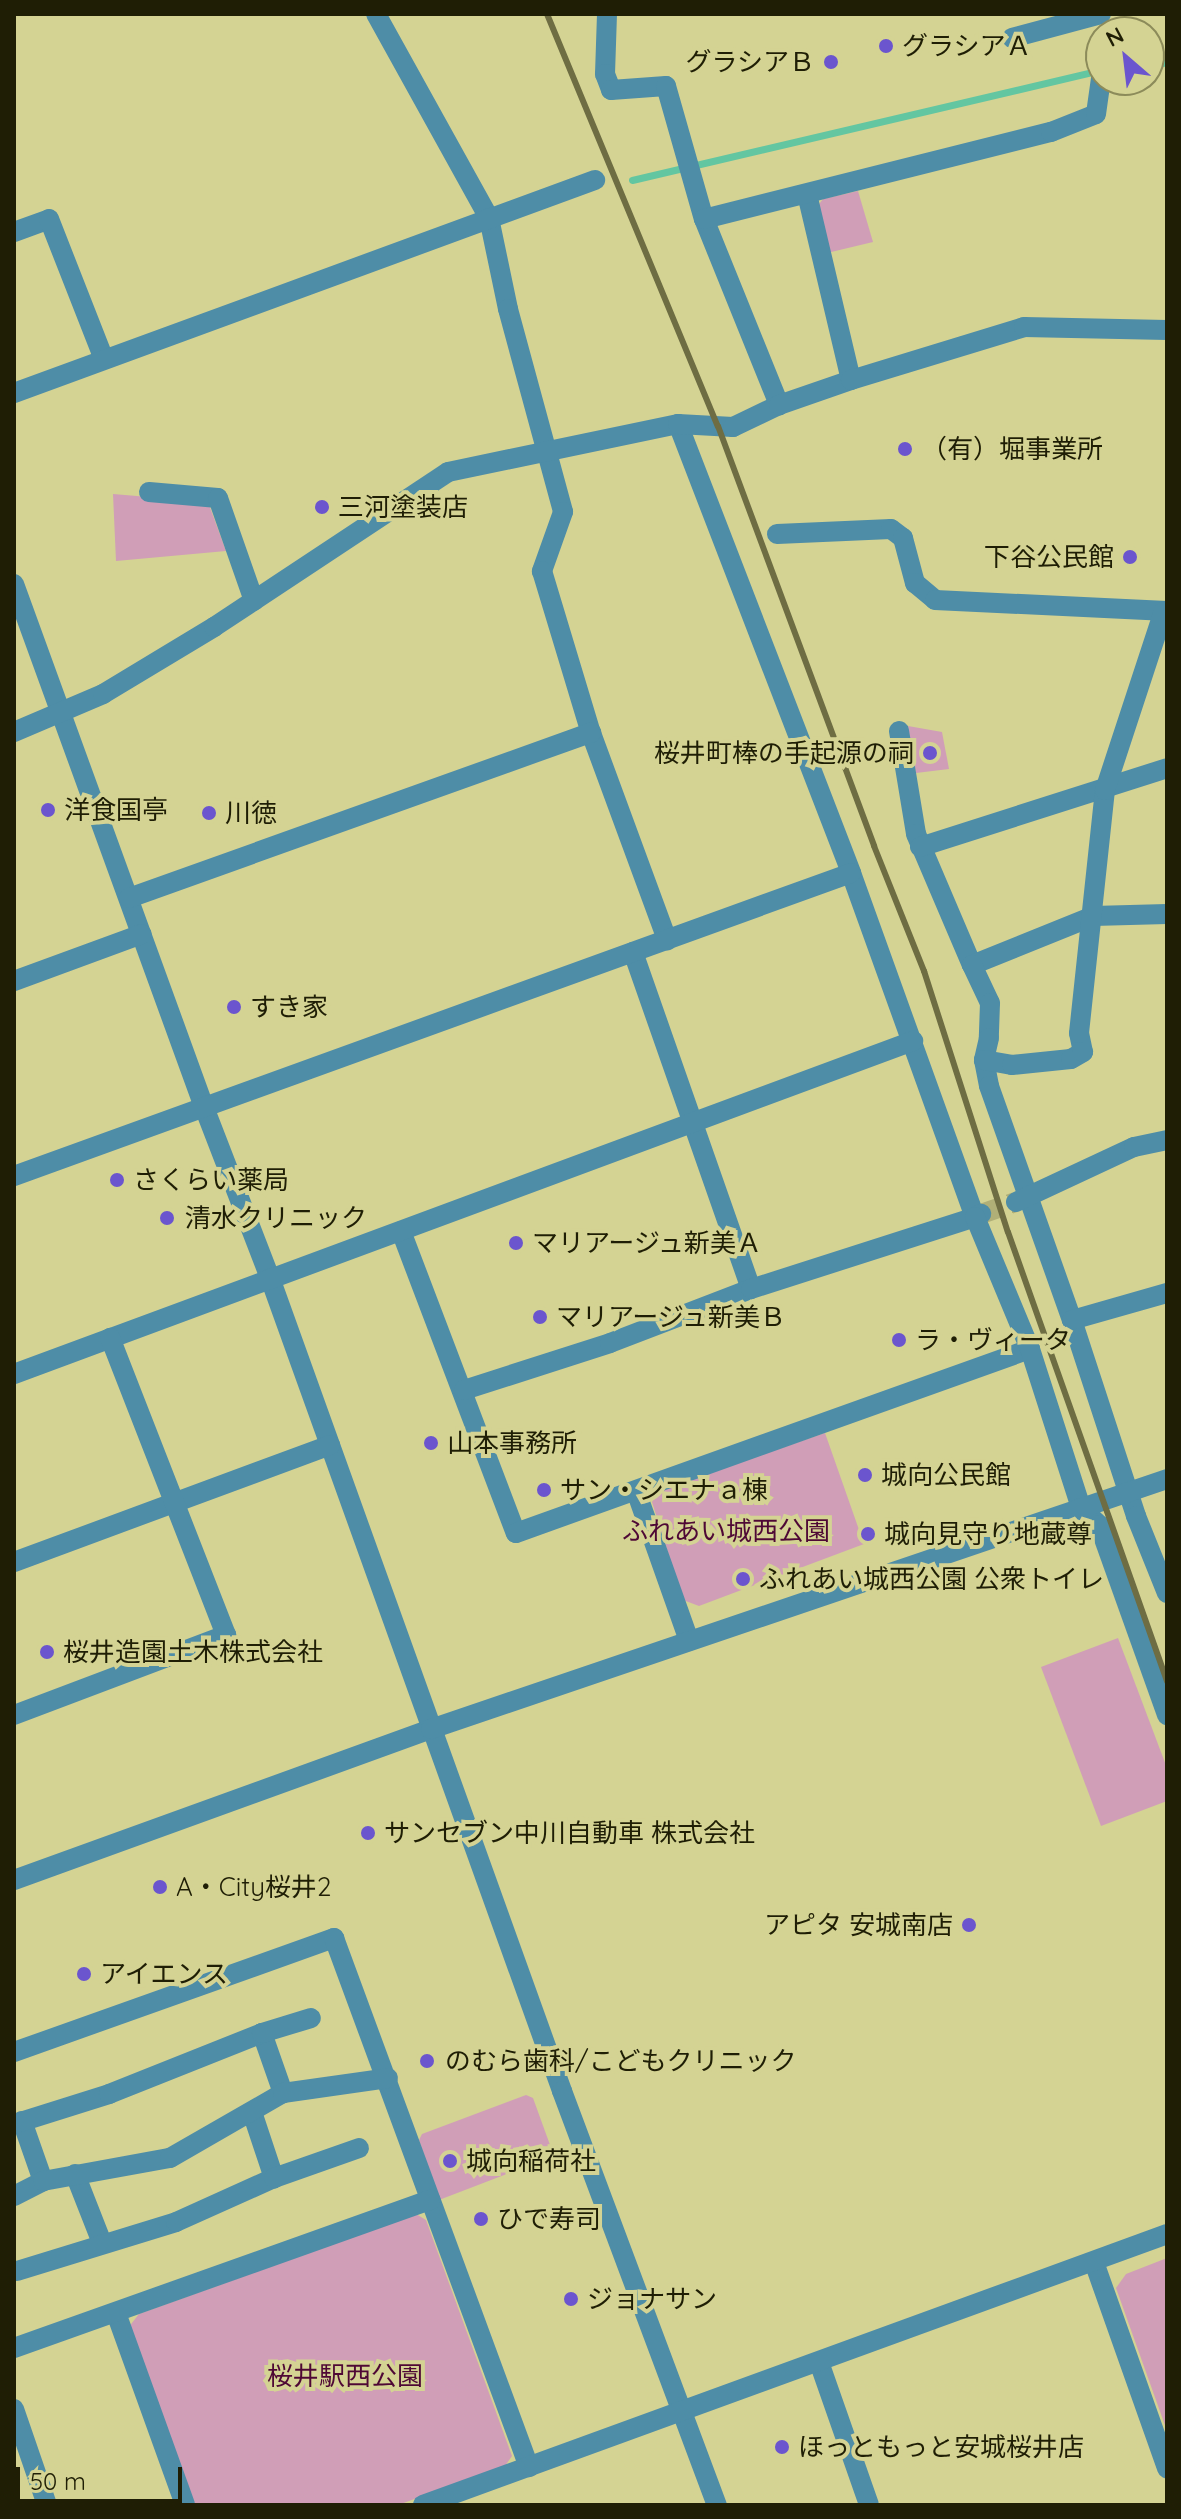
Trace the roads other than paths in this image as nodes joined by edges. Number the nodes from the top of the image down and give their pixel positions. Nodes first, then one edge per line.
1 (376, 14) edge
2 (607, 14) edge
3 (1101, 14) edge
4 (1012, 38) dead end
5 (1098, 96) edge
6 (595, 180) dead end
7 (807, 194) junction
8 (489, 218) junction
9 (704, 219) junction
10 (14, 232) edge
11 (1167, 330) edge
12 (104, 359) junction
13 (851, 380) junction
14 (14, 393) edge
15 (779, 405) junction
16 (678, 424) junction
17 (545, 452) junction
18 (149, 492) dead end
19 (777, 534) dead end
20 (14, 584) edge
21 (254, 601) junction
22 (1165, 611) edge
23 (61, 712) junction
24 (899, 731) dead end
25 (14, 732) edge
26 (591, 733) junction
27 (1167, 768) edge
28 (1105, 790) junction
29 (920, 847) junction
30 (851, 873) junction
31 (129, 898) junction
32 (1167, 914) edge
33 (1093, 916) junction
34 (142, 934) junction
35 (667, 940) junction
36 (633, 952) junction
37 (972, 965) junction
38 (14, 981) edge
39 (913, 1041) junction
40 (984, 1060) junction
41 (204, 1107) junction
42 (692, 1122) junction
43 (1167, 1140) edge
44 (14, 1176) edge
45 (1021, 1200) junction
46 (978, 1215) junction
47 (401, 1231) junction
48 (270, 1278) junction
49 (751, 1289) junction
50 (1167, 1293) edge
51 (1072, 1320) junction
52 (110, 1338) junction
53 (1030, 1349) junction
54 (14, 1374) edge
55 (464, 1390) junction
56 (330, 1445) junction
57 (1167, 1479) edge
58 (1129, 1490) junction
59 (636, 1491) junction
60 (175, 1504) junction
61 (1081, 1508) junction
62 (14, 1562) edge
63 (1167, 1593) edge
64 (689, 1641) junction
65 (14, 1715) edge
66 (1167, 1715) edge
67 (431, 1729) junction
68 (14, 1880) edge
69 (311, 2018) dead end
70 (262, 2033) junction
71 (14, 2052) edge
72 (388, 2078) junction
73 (283, 2093) junction
74 (252, 2112) junction
75 (18, 2122) edge
76 (359, 2148) dead end
77 (75, 2174) junction
78 (274, 2178) junction
79 (43, 2181) junction
80 (14, 2196) edge
81 (430, 2200) junction
82 (1167, 2234) edge
83 (102, 2243) junction
84 (1094, 2262) junction
85 (17, 2271) dead end
86 (116, 2313) junction
87 (14, 2348) edge
88 (819, 2362) junction
89 (14, 2409) edge
90 (682, 2409) junction
91 (529, 2467) junction
92 (1167, 2468) edge
93 (47, 2505) edge
94 (185, 2505) edge
95 (423, 2505) edge
96 (717, 2505) edge
97 (869, 2505) edge

1 - 8 street
2 - 9 street
3 - 4 street
5 - 7 street
6 - 8 street
7 - 9 street
7 - 13 street
8 - 12 street
8 - 17 street
9 - 15 street
10 - 12 street
11 - 13 street
12 - 14 street
13 - 15 street
15 - 16 street
16 - 17 street
16 - 30 street
17 - 21 street
17 - 26 street
18 - 21 street
19 - 22 street
20 - 23 street
21 - 23 street
22 - 28 street
23 - 25 street
23 - 31 street
24 - 29 street
26 - 31 street
26 - 35 street
27 - 28 street
28 - 29 street
28 - 33 street
29 - 37 street
30 - 35 street
30 - 39 street
31 - 34 street
32 - 33 street
33 - 37 street
33 - 40 street
34 - 38 street
34 - 41 street
35 - 36 street
36 - 41 street
36 - 42 street
37 - 40 street
39 - 42 street
39 - 46 street
40 - 45 street
41 - 44 street
41 - 48 street
42 - 47 street
42 - 49 street
43 - 45 street
45 - 51 street
46 - 49 street
46 - 53 street
47 - 48 street
47 - 55 street
48 - 52 street
48 - 56 street
49 - 55 street
50 - 51 street
51 - 58 street
52 - 54 street
52 - 60 street
53 - 59 street
53 - 61 street
55 - 59 street
56 - 60 street
56 - 67 street
57 - 58 street
58 - 61 street
58 - 63 street
59 - 64 street
60 - 62 street
60 - 65 street
61 - 64 street
61 - 66 street
64 - 67 street
67 - 68 street
67 - 90 street
69 - 70 street
70 - 73 street
70 - 75 street
71 - 72 street
72 - 73 street
72 - 81 street
73 - 74 street
74 - 77 street
74 - 78 street
75 - 79 street
76 - 78 street
77 - 79 street
77 - 83 street
78 - 83 street
79 - 80 street
81 - 86 street
81 - 91 street
82 - 84 street
83 - 85 street
84 - 88 street
84 - 92 street
86 - 87 street
86 - 94 street
88 - 90 street
88 - 97 street
89 - 93 street
90 - 91 street
90 - 96 street
91 - 95 street

